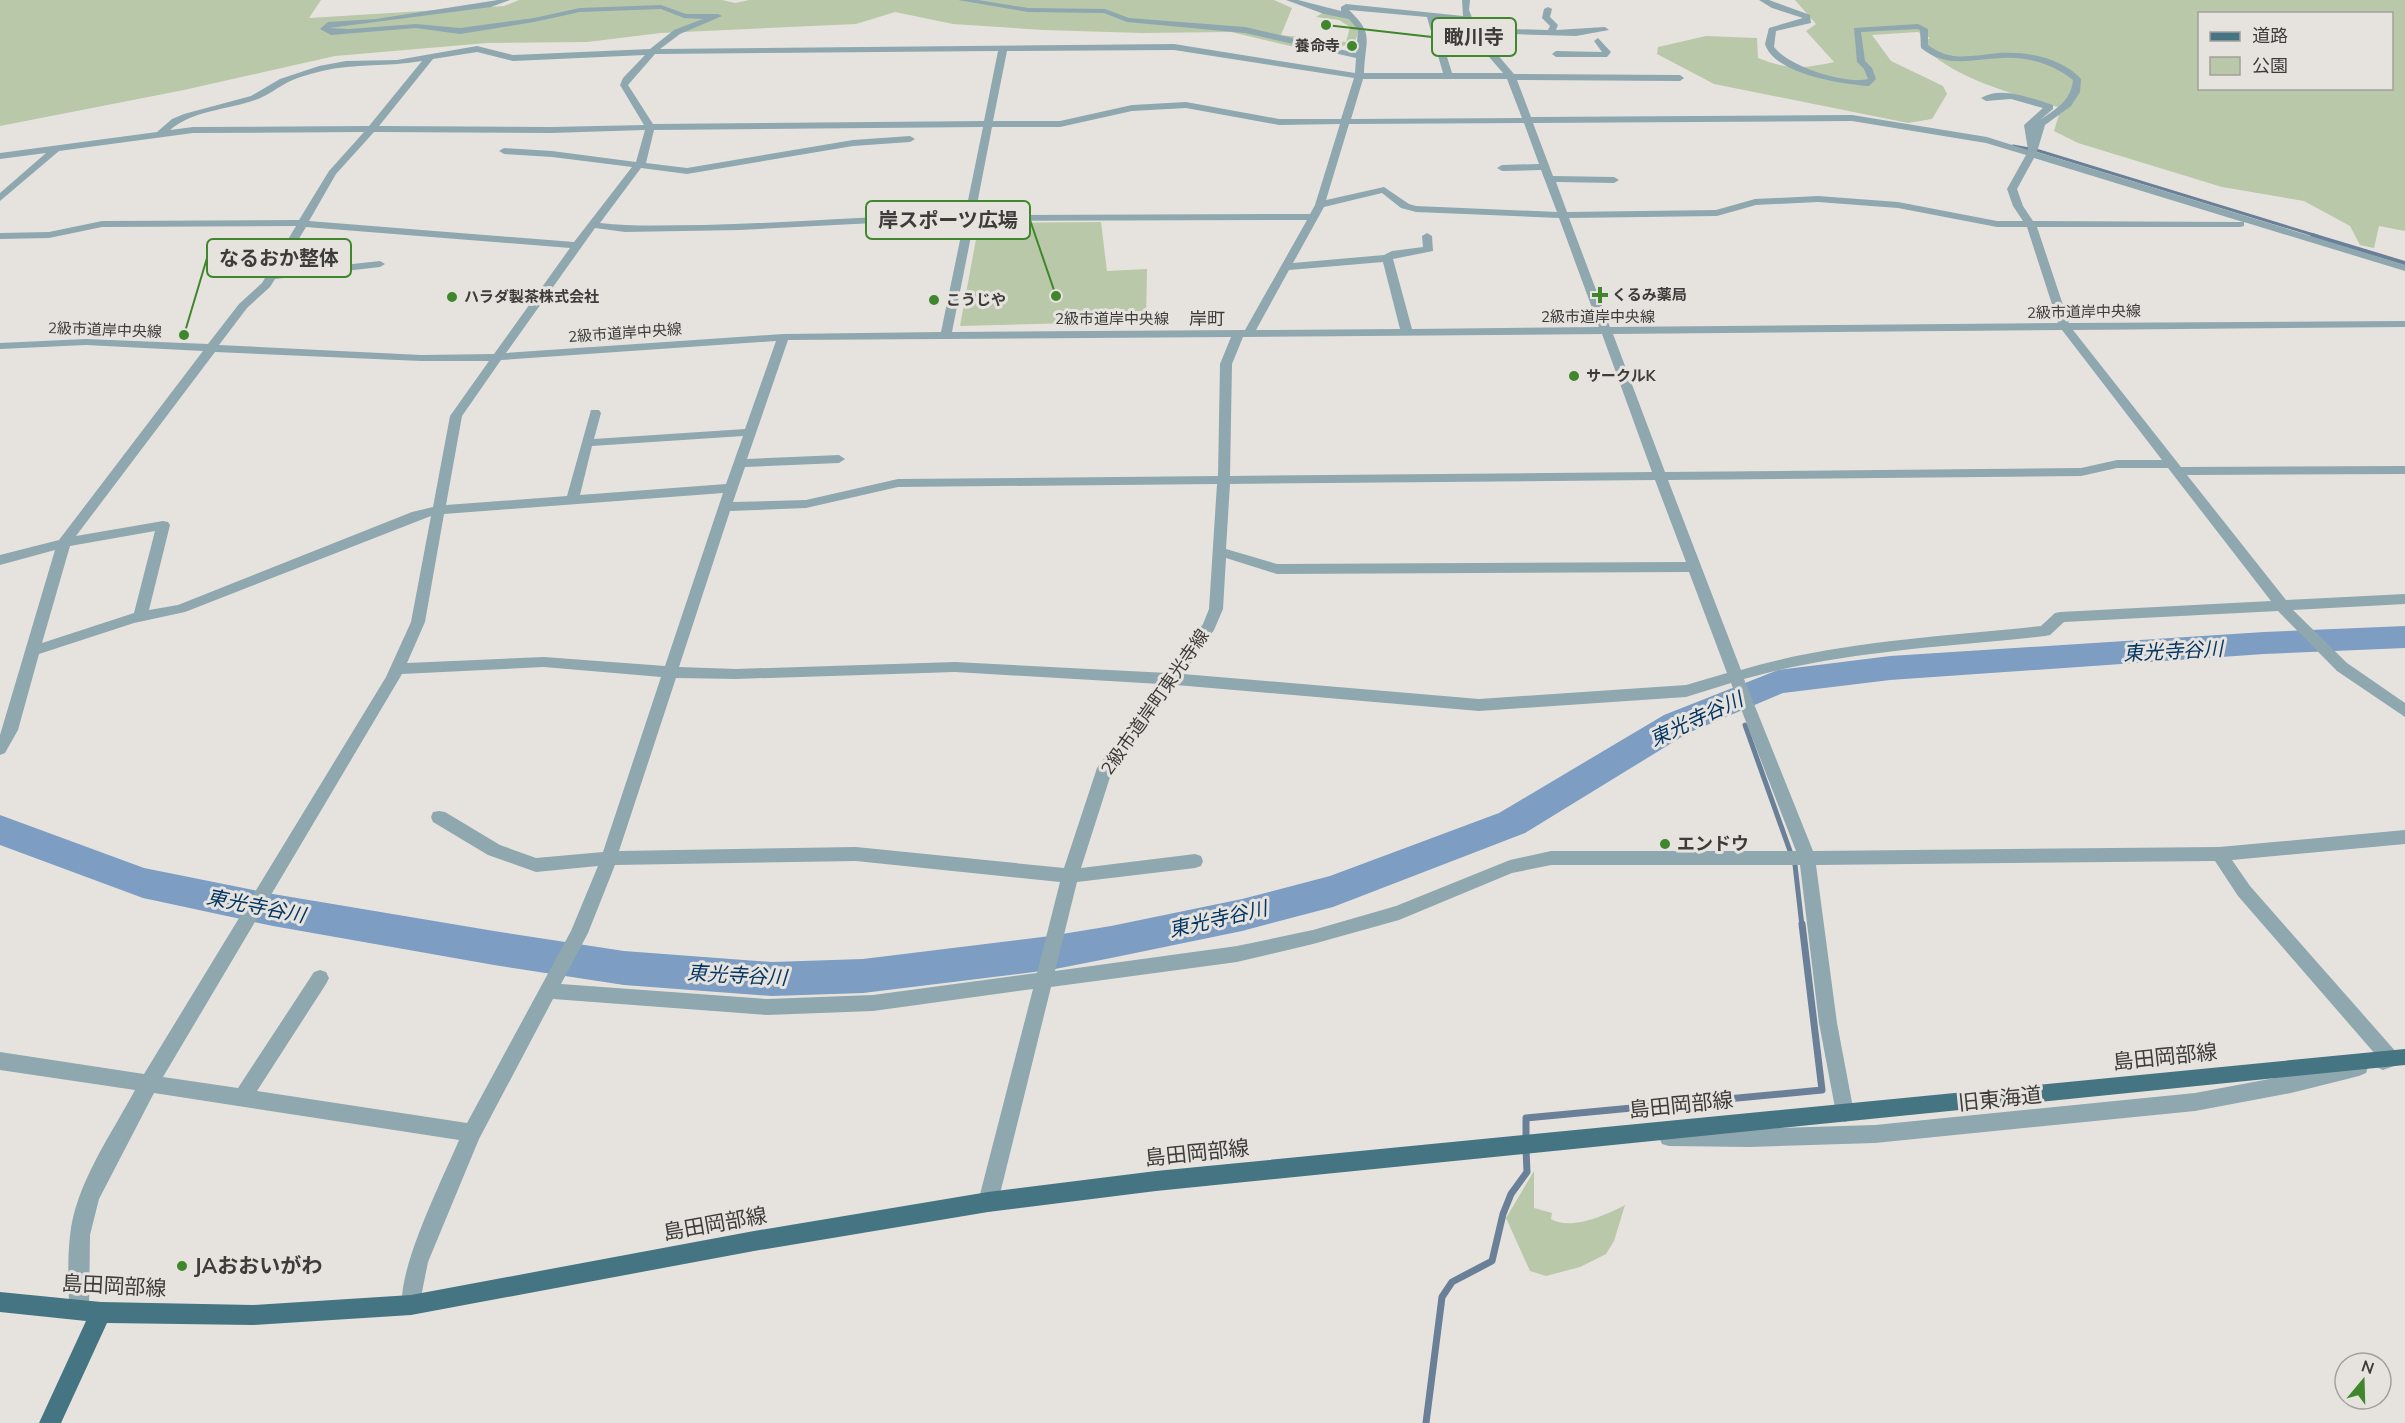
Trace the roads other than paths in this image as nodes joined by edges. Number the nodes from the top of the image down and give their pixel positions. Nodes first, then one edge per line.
1 (506, 0) edge
2 (962, 0) edge
3 (1290, 0) edge
4 (1466, 0) edge
5 (1763, 0) edge
6 (1348, 3) edge
7 (1548, 9) dead end
8 (1351, 15) junction
9 (1430, 15) junction
10 (1467, 19) junction
11 (1473, 30) junction
12 (1605, 30) dead end
13 (1598, 41) dead end
14 (1003, 48) junction
15 (652, 52) junction
16 (1554, 52) junction
17 (1360, 56) junction
18 (430, 57) junction
19 (1359, 76) junction
20 (1449, 76) junction
21 (1510, 76) junction
22 (1680, 78) dead end
23 (1986, 98) dead end
24 (1527, 120) junction
25 (1346, 121) junction
26 (988, 124) junction
27 (650, 127) junction
28 (372, 128) junction
29 (160, 134) junction
30 (910, 139) dead end
31 (57, 148) junction
32 (2032, 150) junction
33 (504, 151) dead end
34 (0, 156) edge
35 (637, 166) junction
36 (1545, 167) junction
37 (1502, 168) dead end
38 (1549, 179) junction
39 (1614, 180) dead end
40 (0, 198) edge
41 (1320, 205) junction
42 (1562, 215) junction
43 (1313, 217) junction
44 (969, 218) junction
45 (300, 223) junction
46 (2255, 223) junction
47 (594, 225) junction
48 (2031, 225) junction
49 (0, 236) edge
50 (1427, 236) dead end
51 (577, 245) junction
52 (1387, 258) junction
53 (380, 264) dead end
54 (1285, 267) junction
55 (2405, 268) edge
56 (271, 276) junction
57 (2405, 324) edge
58 (2065, 327) junction
59 (1605, 332) junction
60 (1244, 333) junction
61 (1407, 333) junction
62 (946, 335) junction
63 (783, 337) junction
64 (0, 346) edge
65 (211, 349) junction
66 (497, 357) junction
67 (595, 413) dead end
68 (750, 432) junction
69 (587, 443) junction
70 (839, 459) dead end
71 (739, 463) junction
72 (2174, 468) junction
73 (2405, 470) edge
74 (1660, 476) junction
75 (1224, 480) junction
76 (731, 488) junction
77 (572, 500) junction
78 (725, 507) junction
79 (438, 510) junction
80 (64, 543) junction
81 (1220, 552) junction
82 (0, 560) edge
83 (1695, 567) junction
84 (2405, 598) edge
85 (2285, 610) junction
86 (140, 617) junction
87 (33, 651) junction
88 (397, 669) junction
89 (670, 672) junction
90 (1738, 679) junction
91 (1172, 680) junction
92 (2405, 711) edge
93 (0, 749) edge
94 (439, 817) dead end
95 (2405, 837) edge
96 (2219, 854) junction
97 (609, 858) junction
98 (1807, 858) junction
99 (1195, 861) dead end
100 (1070, 876) junction
101 (1047, 970) junction
102 (320, 978) dead end
103 (549, 991) junction
104 (2398, 1058) edge
105 (0, 1061) edge
106 (150, 1082) junction
107 (243, 1097) junction
108 (1845, 1113) junction
109 (472, 1133) junction
110 (1609, 1136) junction
111 (988, 1202) junction
112 (0, 1302) edge
113 (411, 1305) junction
114 (79, 1310) junction
115 (101, 1312) junction
116 (50, 1423) edge

1 - 15 street
2 - 17 street
3 - 8 street
4 - 10 street
5 - 32 street
6 - 8 street
6 - 9 street
7 - 16 street
8 - 17 street, 2級市道岸町東光寺線
9 - 10 street
9 - 20 street
10 - 11 street
11 - 16 street
11 - 21 street
12 - 16 street
13 - 16 street
14 - 15 street
14 - 19 street
14 - 26 street
15 - 18 street
15 - 27 street
16 - 21 street
16 - 22 street
17 - 19 street, 2級市道岸町東光寺線
18 - 28 street
18 - 29 street
19 - 20 street
19 - 25 street, 2級市道岸町東光寺線
20 - 21 street
21 - 24 street
23 - 32 street
24 - 25 street
24 - 32 street
24 - 36 street
25 - 26 street
25 - 41 street, 2級市道岸町東光寺線
26 - 27 street
26 - 44 street
27 - 28 street
27 - 35 street
28 - 29 street
28 - 45 street
29 - 31 street
30 - 35 street
31 - 34 street
31 - 40 street
32 - 46 street
32 - 48 street
33 - 35 street
35 - 47 street
36 - 37 street
36 - 38 street
38 - 39 street
38 - 42 street
41 - 42 street
41 - 43 street, 2級市道岸町東光寺線
42 - 48 street
42 - 59 street
43 - 44 street
43 - 54 street, 2級市道岸町東光寺線
44 - 47 street
44 - 62 street
45 - 49 street
45 - 51 street
45 - 56 street
46 - 48 street
46 - 55 street
47 - 51 street
48 - 58 street
50 - 52 street
51 - 66 street
52 - 54 street
52 - 61 street
53 - 56 street
54 - 60 street, 2級市道岸町東光寺線
56 - 65 street
57 - 58 street, 2級市道岸中央線
58 - 59 street, 2級市道岸中央線
58 - 72 street
59 - 61 street, 2級市道岸中央線
59 - 74 street
60 - 61 street, 2級市道岸中央線
60 - 62 street, 2級市道岸中央線
60 - 75 street, 2級市道岸町東光寺線
62 - 63 street, 2級市道岸中央線
63 - 66 street, 2級市道岸中央線
63 - 68 street
64 - 65 street, 2級市道岸中央線
65 - 66 street, 2級市道岸中央線
65 - 80 street
66 - 79 street
67 - 69 street
68 - 69 street
68 - 71 street
69 - 77 street
70 - 71 street
71 - 76 street
72 - 73 street
72 - 74 street
72 - 85 street
74 - 75 street
74 - 83 street
75 - 78 street
75 - 81 street, 2級市道岸町東光寺線
76 - 77 street
76 - 78 street
77 - 79 street
78 - 89 street
79 - 86 street
79 - 88 street
80 - 82 street
80 - 86 street
80 - 87 street
81 - 83 street
81 - 91 street, 2級市道岸町東光寺線
83 - 90 street
84 - 85 street
85 - 90 street
85 - 92 street
86 - 87 street
87 - 93 street
88 - 89 street
88 - 106 street
89 - 91 street
89 - 97 street
90 - 91 street
90 - 98 street
91 - 100 street, 2級市道岸町東光寺線
94 - 97 street
95 - 96 street
96 - 98 street
96 - 104 street
97 - 100 street
97 - 103 street
98 - 101 street
98 - 108 street
99 - 100 street
100 - 101 street, 2級市道岸町東光寺線
101 - 103 street
101 - 111 street, 2級市道岸町東光寺線
102 - 107 street
103 - 109 street
104 - 108 main road, 島田岡部線
104 - 110 street, 旧東海道
105 - 106 street
106 - 107 street
106 - 114 street
107 - 109 street
108 - 110 main road, 島田岡部線
109 - 113 street
110 - 111 main road, 島田岡部線
111 - 113 main road, 島田岡部線
112 - 114 main road, 島田岡部線
113 - 115 main road, 島田岡部線
114 - 115 main road, 島田岡部線
115 - 116 main road

